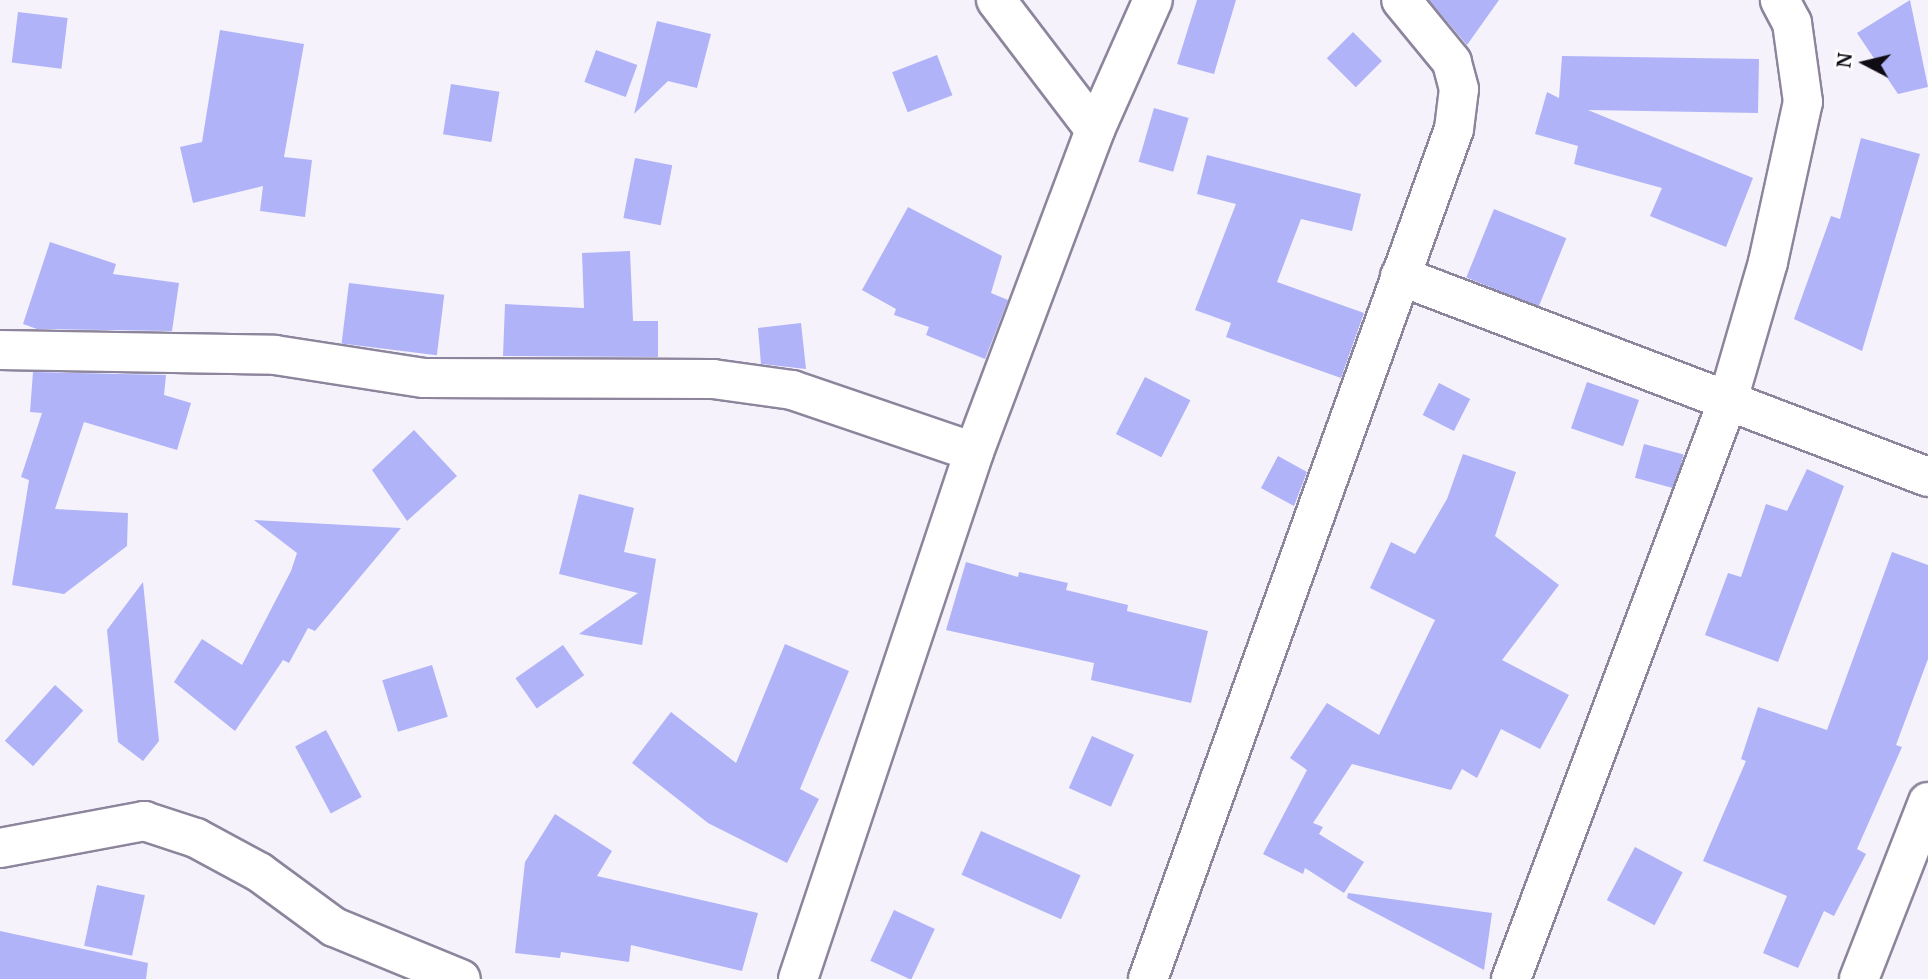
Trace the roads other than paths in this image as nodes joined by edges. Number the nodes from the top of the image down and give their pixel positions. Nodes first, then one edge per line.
1 (996, 0) edge
2 (1153, 0) edge
3 (1401, 0) edge
4 (1780, 0) edge
5 (1095, 130) junction
6 (1400, 276) junction
7 (0, 350) edge
8 (1728, 400) junction
9 (974, 452) junction
10 (1928, 477) edge
11 (1928, 803) edge
12 (0, 848) edge
13 (461, 979) edge
14 (798, 979) edge
15 (1148, 979) edge
16 (1511, 979) edge
17 (1859, 979) edge

1 - 5 street
2 - 5 street
3 - 6 street
4 - 8 street
5 - 9 street
6 - 8 street
6 - 15 street
7 - 9 street
8 - 10 street
8 - 16 street
9 - 14 street
11 - 17 street
12 - 13 street

